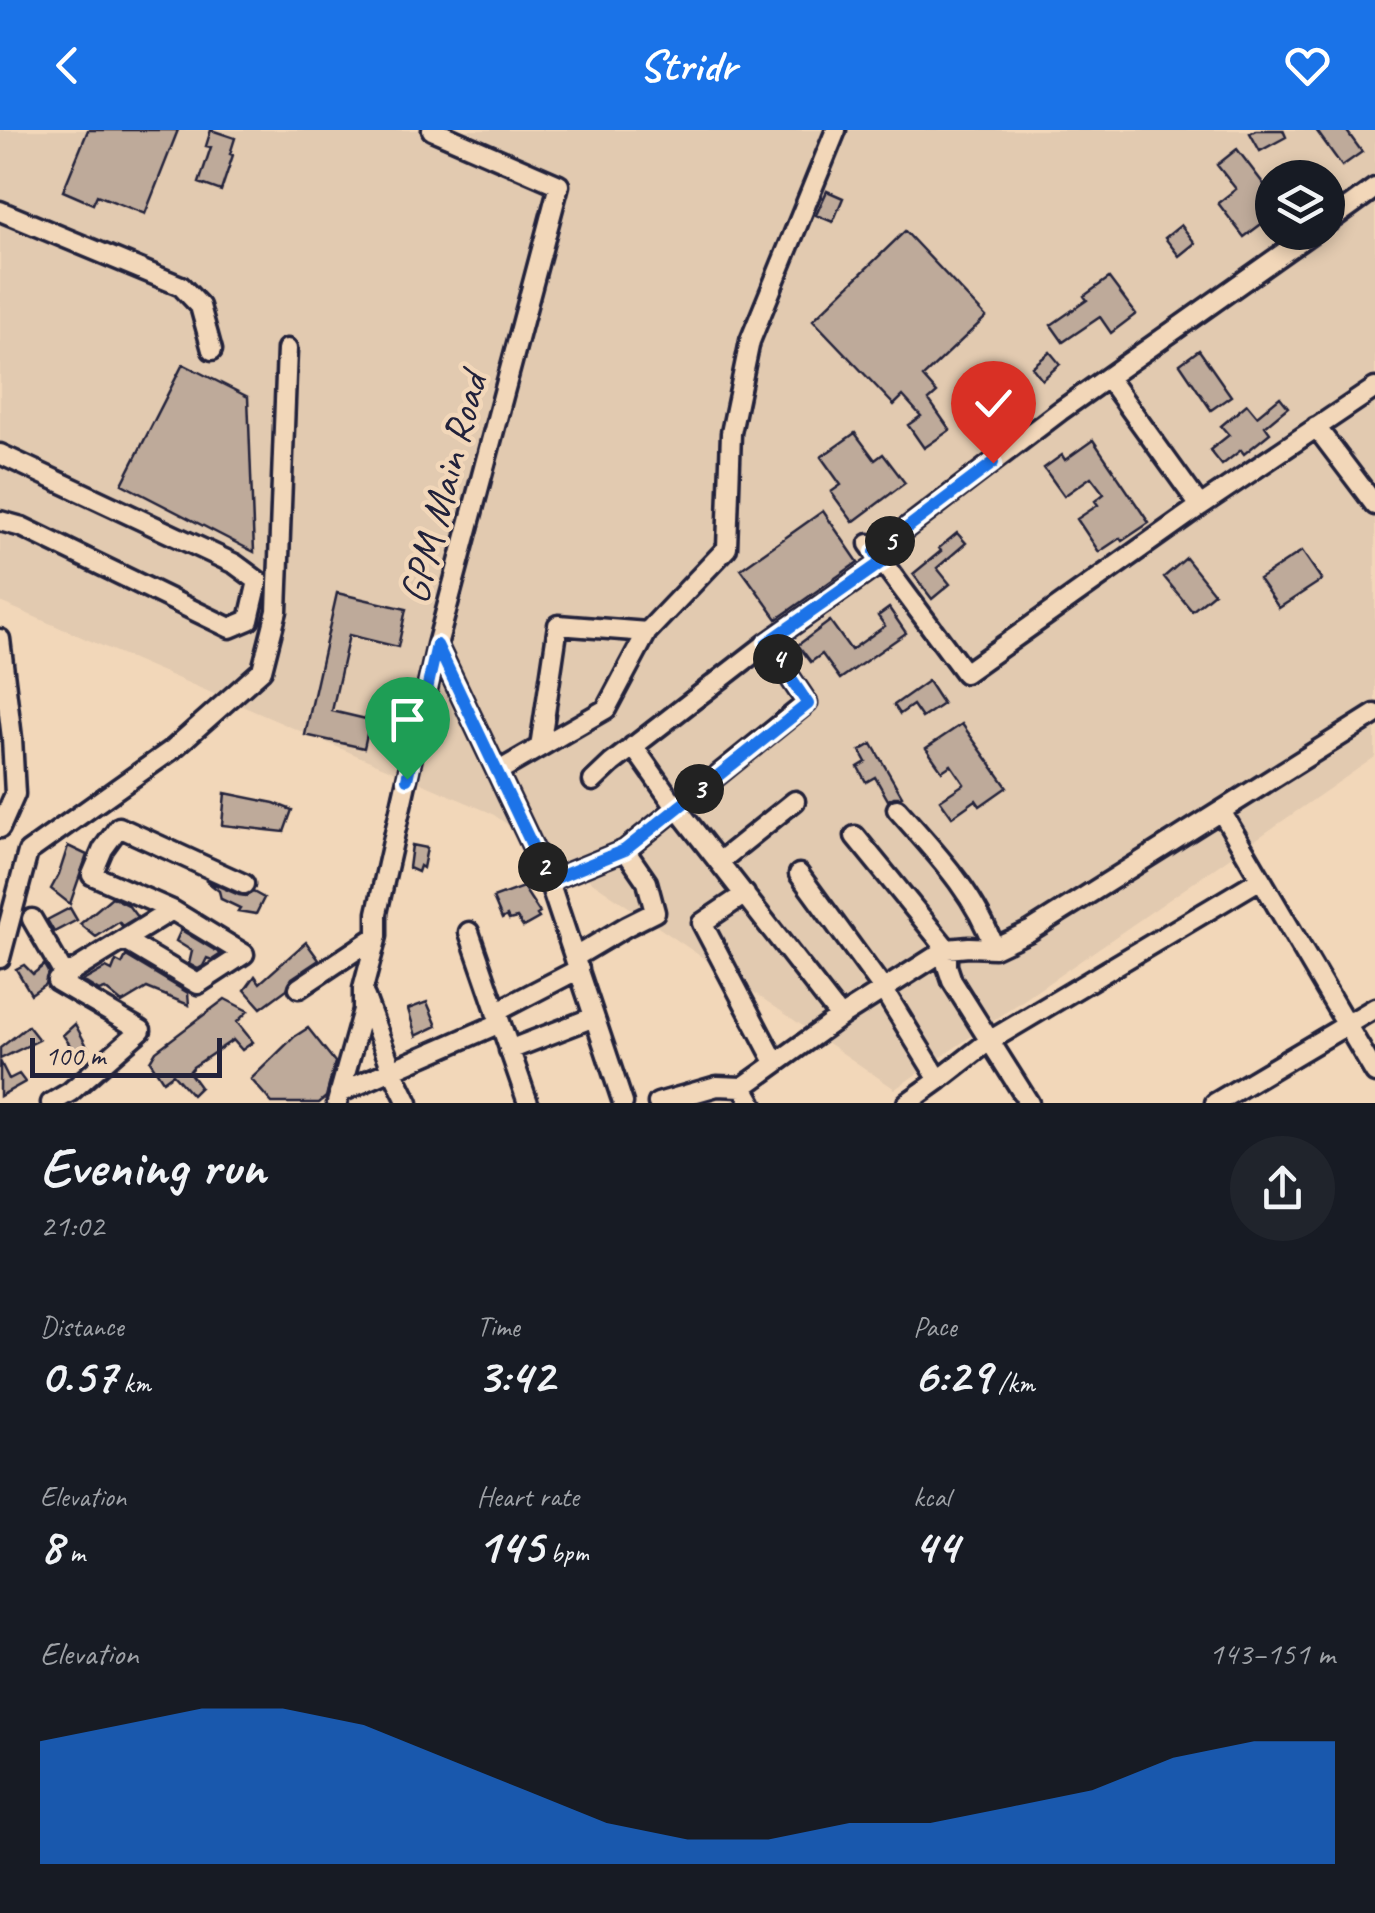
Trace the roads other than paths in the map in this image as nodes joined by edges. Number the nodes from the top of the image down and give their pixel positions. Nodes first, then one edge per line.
1 (432, 130) edge
2 (836, 130) edge
3 (1372, 196) edge
4 (0, 211) edge
5 (1345, 212) edge
6 (1288, 250) edge
7 (288, 349) dead end
8 (212, 350) dead end
9 (1108, 378) junction
10 (1375, 388) edge
11 (1316, 427) junction
12 (0, 454) edge
13 (1375, 505) edge
14 (1200, 506) junction
15 (0, 522) edge
16 (875, 553) junction
17 (648, 632) junction
18 (0, 639) edge
19 (767, 643) junction
20 (437, 645) junction
21 (1375, 714) edge
22 (633, 746) junction
23 (540, 747) junction
24 (497, 772) junction
25 (593, 781) dead end
26 (796, 801) dead end
27 (676, 807) junction
28 (897, 809) dead end
29 (1221, 812) junction
30 (0, 828) edge
31 (855, 836) dead end
32 (625, 850) junction
33 (719, 862) junction
34 (799, 874) dead end
35 (1259, 880) junction
36 (549, 881) junction
37 (244, 884) dead end
38 (745, 894) junction
39 (172, 910) junction
40 (32, 919) dead end
41 (469, 932) dead end
42 (376, 936) junction
43 (124, 940) junction
44 (994, 948) junction
45 (947, 949) junction
46 (0, 958) edge
47 (577, 963) junction
48 (65, 976) junction
49 (299, 988) dead end
50 (883, 988) junction
51 (362, 989) junction
52 (1375, 1008) edge
53 (498, 1017) junction
54 (594, 1017) junction
55 (840, 1017) junction
56 (1347, 1025) junction
57 (989, 1041) junction
58 (508, 1050) junction
59 (775, 1062) junction
60 (392, 1070) junction
61 (1375, 1073) edge
62 (940, 1080) junction
63 (748, 1095) edge
64 (338, 1098) edge
65 (51, 1103) edge
66 (408, 1103) edge
67 (528, 1103) edge
68 (623, 1103) edge
69 (658, 1103) edge
70 (907, 1103) edge
71 (1029, 1103) edge
72 (1215, 1103) edge

1 - 20 street, GPM Main Road
2 - 17 street
3 - 5 street
4 - 8 street
6 - 9 street
7 - 46 street
9 - 14 street
9 - 16 street
10 - 11 street
11 - 13 street
11 - 14 street
12 - 15 street
14 - 16 street
16 - 19 street
17 - 23 street
17 - 23 street
18 - 30 street
19 - 22 street
19 - 27 street
20 - 24 street
20 - 42 street, GPM Main Road
21 - 29 street
22 - 25 street
22 - 27 street
23 - 24 street
24 - 36 street
26 - 33 street
27 - 32 street
27 - 33 street
28 - 44 street
29 - 35 street
29 - 44 street
31 - 45 street
32 - 36 street
32 - 47 street
33 - 38 street
34 - 50 street
35 - 56 street
35 - 57 street
36 - 47 street
37 - 39 street
38 - 55 street
38 - 59 street
39 - 43 street
39 - 43 street
40 - 48 street
41 - 53 street
42 - 49 street
42 - 51 street, GPM Main Road
43 - 48 street
44 - 45 street
45 - 50 street
45 - 57 street
47 - 53 street
47 - 54 street
48 - 65 street
50 - 55 street
50 - 62 street
51 - 60 street
51 - 64 street, GPM Main Road
52 - 56 street
53 - 58 street
53 - 60 street
54 - 58 street
54 - 68 street
55 - 59 street
56 - 61 street
56 - 72 street
57 - 62 street
57 - 71 street
58 - 67 street
59 - 63 street
60 - 64 street
60 - 66 street
62 - 70 street
63 - 69 street

